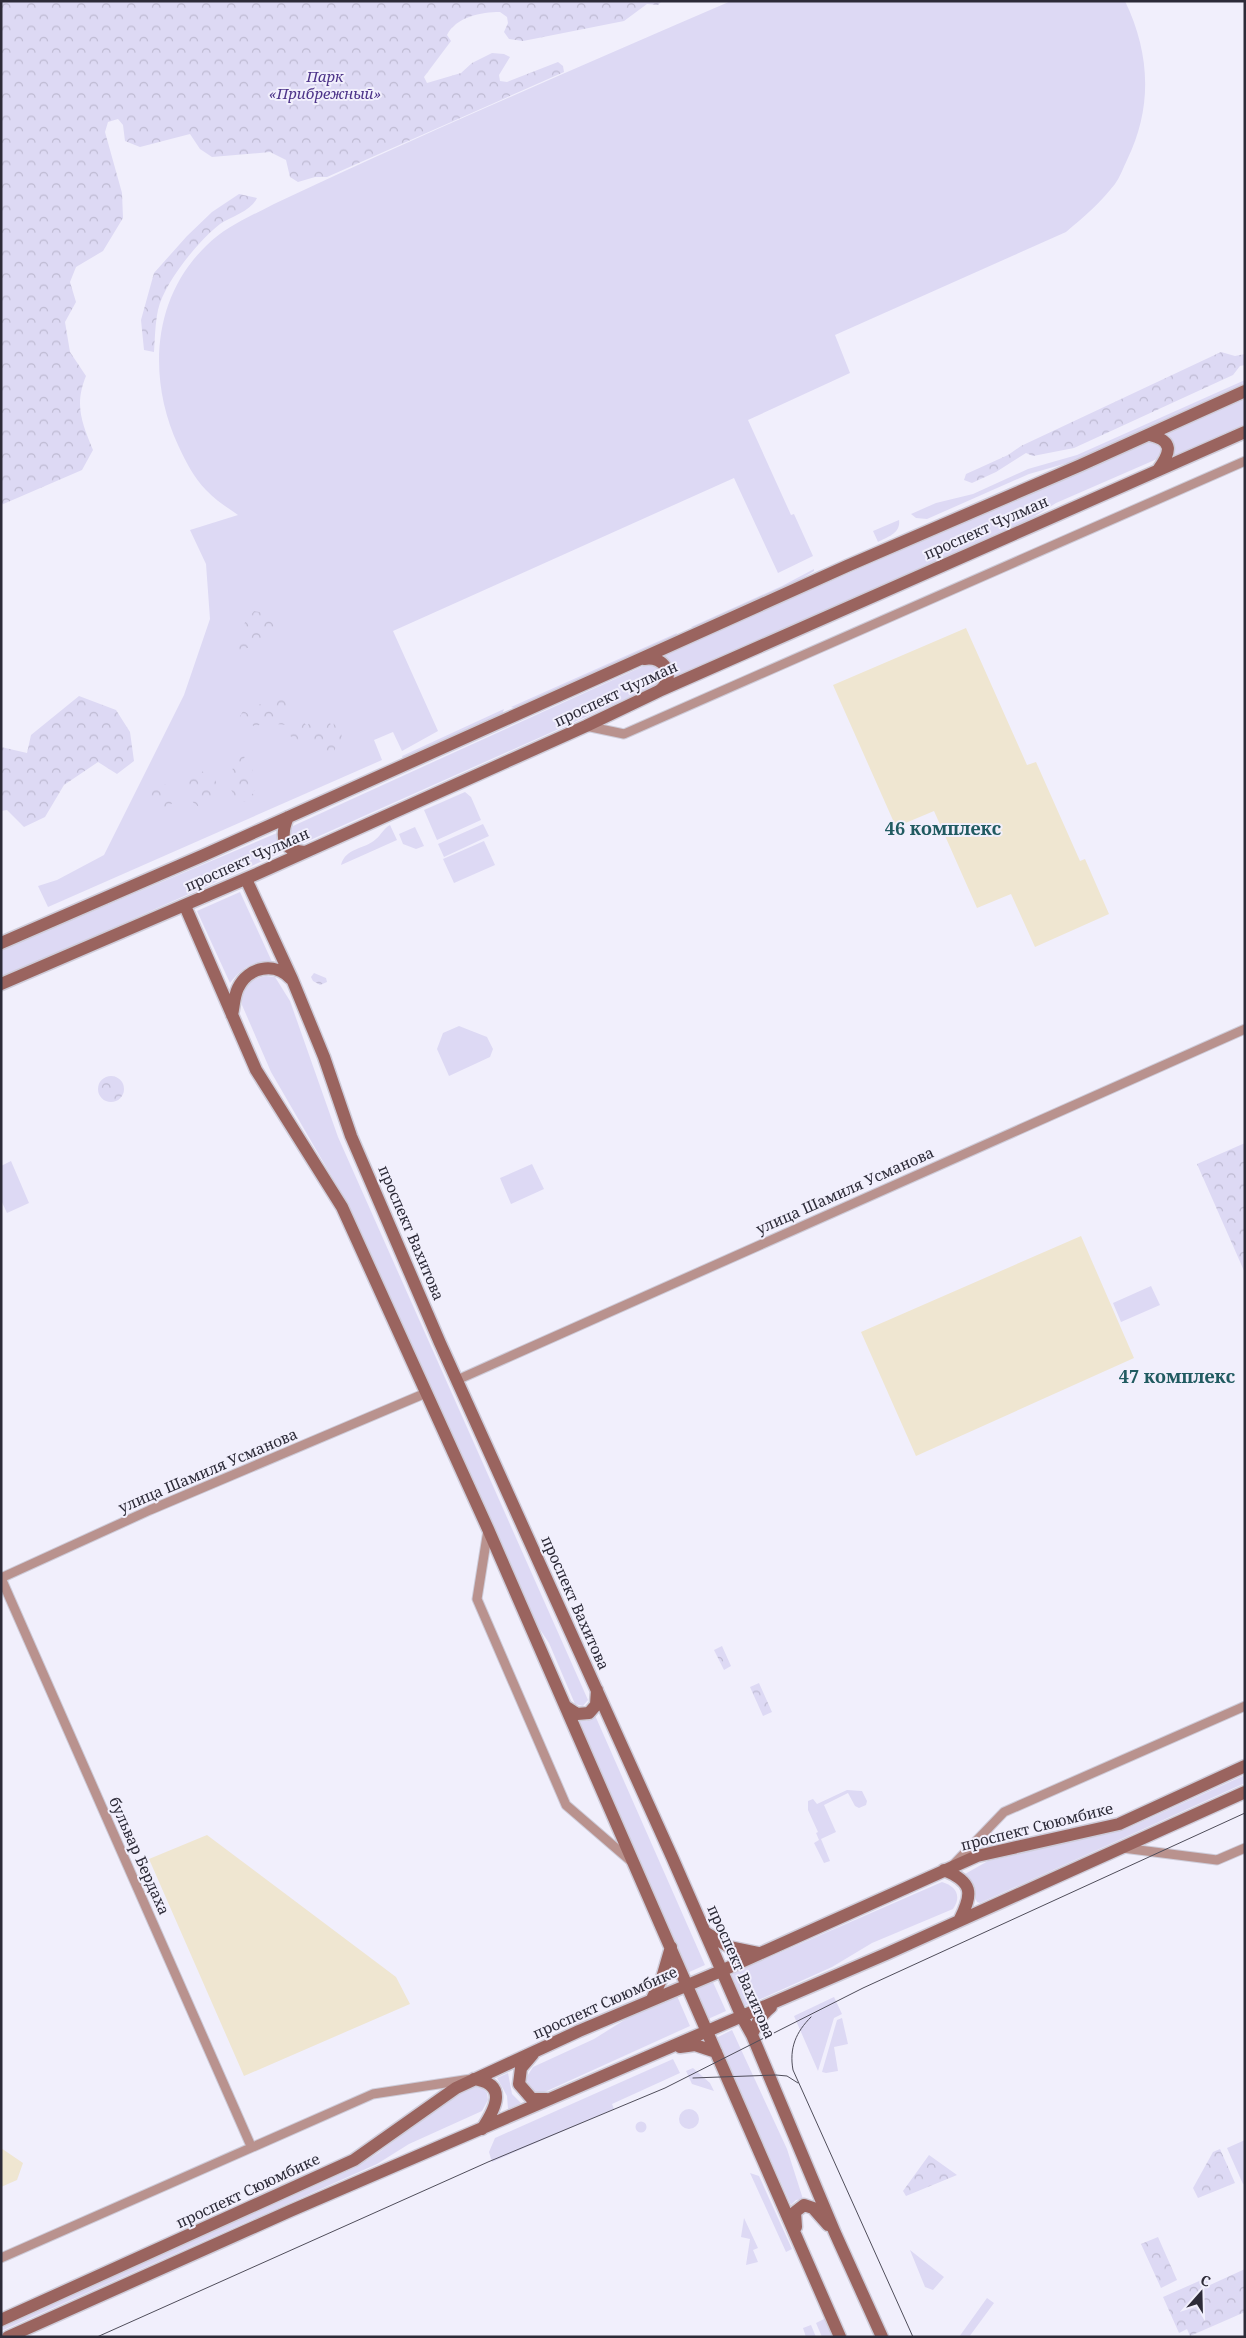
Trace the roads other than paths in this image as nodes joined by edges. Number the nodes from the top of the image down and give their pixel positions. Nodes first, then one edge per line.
1 (1245, 391) edge
2 (1245, 432) edge
3 (1150, 435) junction
4 (1245, 461) edge
5 (1158, 470) junction
6 (641, 659) junction
7 (659, 691) junction
8 (586, 726) junction
9 (288, 817) junction
10 (305, 852) junction
11 (246, 879) junction
12 (185, 906) junction
13 (1, 943) edge
14 (292, 979) junction
15 (1, 984) edge
16 (232, 1015) junction
17 (1245, 1029) edge
18 (457, 1380) junction
19 (426, 1393) junction
20 (488, 1529) junction
21 (1, 1578) edge
22 (597, 1690) junction
23 (565, 1706) junction
24 (1245, 1706) edge
25 (1245, 1766) edge
26 (1245, 1792) edge
27 (1123, 1848) junction
28 (1245, 1848) edge
29 (635, 1866) junction
30 (947, 1868) junction
31 (960, 1920) junction
32 (704, 1932) junction
33 (671, 1946) junction
34 (758, 1953) junction
35 (721, 1971) junction
36 (688, 1985) junction
37 (652, 2000) junction
38 (780, 2001) junction
39 (742, 2017) junction
40 (708, 2032) junction
41 (752, 2035) junction
42 (673, 2047) junction
43 (534, 2052) junction
44 (716, 2052) junction
45 (474, 2078) junction
46 (555, 2098) junction
47 (482, 2129) junction
48 (251, 2146) junction
49 (835, 2233) junction
50 (800, 2245) junction
51 (1, 2258) edge
52 (1, 2320) edge
53 (8, 2337) edge
54 (840, 2337) edge
55 (882, 2337) edge

1 - 3 main road, проспект Чулман
2 - 5 main road, проспект Чулман
3 - 5 main road
3 - 6 main road, проспект Чулман
4 - 8 street
5 - 7 main road, проспект Чулман
6 - 7 main road
6 - 9 main road, проспект Чулман
7 - 8 main road, проспект Чулман
8 - 10 main road, проспект Чулман
9 - 10 main road
9 - 13 main road, проспект Чулман
10 - 11 main road, проспект Чулман
11 - 12 main road, проспект Чулман
11 - 14 main road, проспект Вахитова
12 - 15 main road, проспект Чулман
12 - 16 main road
14 - 16 main road
14 - 18 main road, проспект Вахитова
16 - 19 main road
17 - 18 street, улица Шамиля Усманова
18 - 22 main road, проспект Вахитова
19 - 20 main road
19 - 21 street, улица Шамиля Усманова
20 - 23 main road
20 - 29 street
21 - 48 street, бульвар Бердаха
22 - 23 main road
22 - 32 main road, проспект Вахитова
23 - 29 main road
24 - 30 street
25 - 30 main road, проспект Сююмбике
26 - 27 main road
27 - 28 street
27 - 31 main road
29 - 33 main road
30 - 31 main road
30 - 34 main road, проспект Сююмбике
31 - 38 main road
32 - 34 main road
32 - 35 main road, проспект Вахитова
33 - 36 main road
33 - 37 main road
34 - 35 main road, проспект Сююмбике
35 - 36 main road, проспект Сююмбике
35 - 39 main road, проспект Вахитова
36 - 37 main road, проспект Сююмбике
36 - 40 main road
37 - 43 main road, проспект Сююмбике
38 - 39 main road
38 - 41 main road
39 - 40 main road
39 - 41 main road, проспект Вахитова
40 - 42 main road
40 - 44 main road
41 - 49 main road, проспект Вахитова
42 - 44 main road
42 - 46 main road
43 - 45 main road, проспект Сююмбике
43 - 46 main road
44 - 50 main road
45 - 47 main road
45 - 48 street
45 - 52 main road, проспект Сююмбике
46 - 47 main road
47 - 53 main road
48 - 51 street
49 - 50 main road
49 - 55 main road, проспект Вахитова
50 - 54 main road

